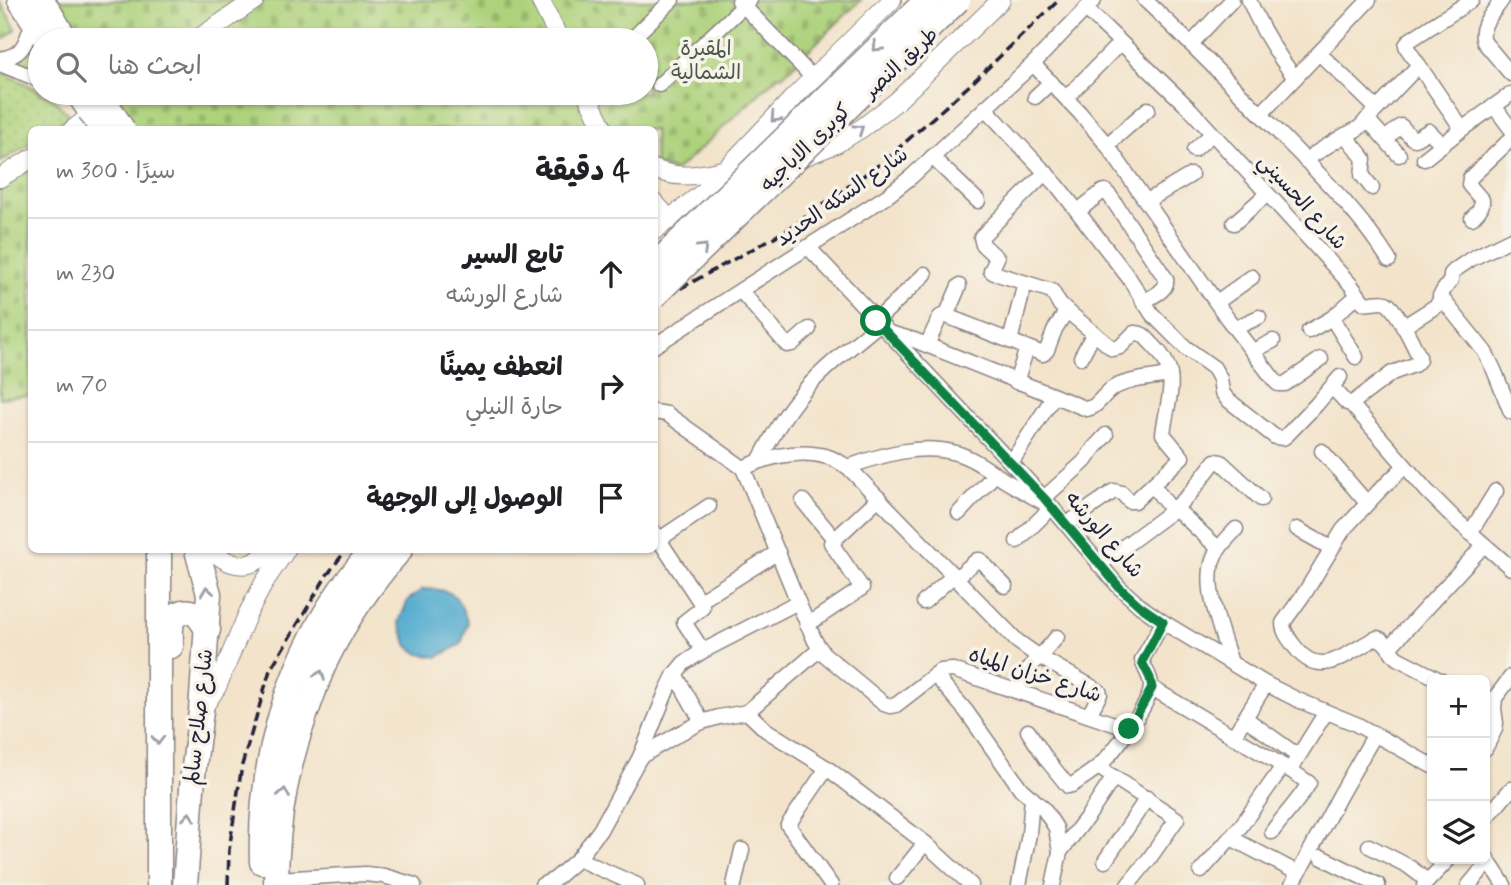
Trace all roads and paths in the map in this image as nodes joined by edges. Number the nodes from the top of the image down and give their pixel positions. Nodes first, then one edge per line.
1 (255, 0) edge
2 (540, 0) edge
3 (672, 0) edge
4 (891, 0) edge
5 (927, 0) edge
6 (958, 0) edge
7 (1000, 0) edge
8 (1144, 0) edge
9 (1232, 0) edge
10 (1369, 0) edge
11 (1472, 0) edge
12 (1502, 0) edge
13 (1253, 1) edge
14 (744, 2) edge
15 (1090, 5) edge
16 (36, 15) edge
17 (52, 28) edge
18 (214, 28) edge
19 (554, 28) edge
20 (644, 28) edge
21 (28, 34) edge
22 (1120, 43) junction
23 (1191, 44) junction
24 (1319, 53) junction
25 (0, 61) edge
26 (1032, 64) junction
27 (1419, 65) junction
28 (28, 74) edge
29 (1511, 74) edge
30 (813, 78) junction
31 (1295, 78) junction
32 (1051, 82) junction
33 (659, 85) dead end
34 (1511, 94) edge
35 (1035, 97) dead end
36 (1066, 98) junction
37 (91, 105) edge
38 (96, 105) edge
39 (592, 105) edge
40 (1493, 106) junction
41 (985, 108) junction
42 (1148, 109) dead end
43 (1261, 114) junction
44 (1372, 114) junction
45 (75, 126) edge
46 (119, 126) edge
47 (602, 126) edge
48 (1462, 129) junction
49 (1511, 129) edge
50 (1212, 134) junction
51 (1345, 135) junction
52 (1384, 139) junction
53 (1511, 139) edge
54 (1441, 144) junction
55 (1107, 145) junction
56 (1194, 150) dead end
57 (1399, 155) dead end
58 (932, 157) junction
59 (1423, 159) dead end
60 (1305, 160) junction
61 (28, 161) edge
62 (727, 169) junction
63 (658, 171) edge
64 (1046, 172) junction
65 (1191, 175) dead end
66 (0, 178) edge
67 (1372, 188) dead end
68 (705, 191) junction
69 (1267, 194) junction
70 (978, 201) dead end
71 (1147, 201) junction
72 (658, 206) edge
73 (1078, 211) junction
74 (1472, 218) dead end
75 (670, 220) junction
76 (1234, 223) dead end
77 (658, 228) edge
78 (1511, 239) edge
79 (809, 248) junction
80 (1389, 260) dead end
81 (658, 263) edge
82 (925, 274) dead end
83 (1252, 277) dead end
84 (1025, 283) junction
85 (959, 286) dead end
86 (741, 291) junction
87 (658, 292) edge
88 (1358, 295) junction
89 (1440, 296) junction
90 (1143, 302) junction
91 (1217, 302) junction
92 (1067, 310) junction
93 (946, 316) junction
94 (1259, 317) dead end
95 (1332, 318) junction
96 (881, 326) junction
97 (1403, 327) junction
98 (1235, 328) junction
99 (809, 329) dead end
100 (1309, 331) dead end
101 (1094, 333) junction
102 (1010, 341) junction
103 (1273, 341) dead end
104 (658, 343) edge
105 (927, 345) junction
106 (1027, 348) junction
107 (1253, 351) junction
108 (1081, 357) dead end
109 (1356, 357) dead end
110 (1321, 359) dead end
111 (1170, 375) junction
112 (1016, 382) junction
113 (1054, 396) junction
114 (1351, 404) junction
115 (1511, 412) edge
116 (658, 413) edge
117 (1106, 435) dead end
118 (1322, 451) dead end
119 (759, 461) junction
120 (1011, 463) junction
121 (1405, 466) junction
122 (848, 467) junction
123 (743, 468) junction
124 (995, 474) junction
125 (1153, 485) junction
126 (1496, 491) dead end
127 (879, 498) junction
128 (1261, 499) dead end
129 (803, 501) dead end
130 (1048, 502) junction
131 (1367, 503) junction
132 (709, 506) dead end
133 (1173, 509) junction
134 (959, 513) dead end
135 (1067, 524) junction
136 (1236, 529) dead end
137 (1297, 529) dead end
138 (1470, 533) junction
139 (658, 534) edge
140 (658, 537) edge
141 (835, 540) junction
142 (1017, 541) dead end
143 (1484, 545) junction
144 (1331, 548) junction
145 (1219, 549) junction
146 (778, 552) junction
147 (159, 553) edge
148 (198, 553) edge
149 (216, 553) edge
150 (266, 553) edge
151 (284, 553) edge
152 (369, 553) edge
153 (398, 553) edge
154 (1099, 565) junction
155 (1511, 568) edge
156 (955, 577) junction
157 (1005, 586) dead end
158 (700, 601) junction
159 (798, 602) junction
160 (924, 602) dead end
161 (1163, 622) junction
162 (807, 625) junction
163 (208, 630) junction
164 (1057, 637) dead end
165 (1389, 648) junction
166 (820, 649) junction
167 (703, 650) junction
168 (1038, 656) junction
169 (1231, 663) junction
170 (675, 674) junction
171 (935, 675) junction
172 (1430, 675) edge
173 (1511, 677) edge
174 (1266, 684) junction
175 (1152, 688) junction
176 (1015, 690) junction
177 (1490, 706) edge
178 (158, 709) junction
179 (1490, 709) edge
180 (201, 711) junction
181 (747, 712) junction
182 (1326, 712) junction
183 (1089, 715) junction
184 (1245, 718) junction
185 (702, 722) junction
186 (1129, 729) junction
187 (1028, 732) dead end
188 (1375, 734) junction
189 (1233, 737) junction
190 (285, 738) junction
191 (1490, 739) edge
192 (1298, 756) junction
193 (640, 757) junction
194 (1427, 763) edge
195 (1098, 767) junction
196 (827, 768) junction
197 (1287, 768) junction
198 (1114, 777) junction
199 (1511, 789) edge
200 (1032, 798) junction
201 (1147, 798) junction
202 (1490, 799) edge
203 (1499, 804) junction
204 (1490, 814) edge
205 (1272, 832) dead end
206 (1231, 838) junction
207 (925, 843) junction
208 (1369, 846) dead end
209 (742, 850) dead end
210 (1060, 852) junction
211 (1321, 857) dead end
212 (579, 859) junction
213 (1105, 861) dead end
214 (1444, 864) edge
215 (1484, 864) edge
216 (1490, 864) edge
217 (1201, 871) dead end
218 (897, 878) dead end
219 (1295, 879) edge
220 (272, 883) edge
221 (551, 883) edge
222 (1426, 883) edge
223 (159, 885) edge
224 (185, 885) edge
225 (414, 885) edge
226 (637, 885) edge
227 (734, 885) edge
228 (831, 885) edge
229 (971, 885) edge
230 (1019, 885) edge
231 (1053, 885) edge
232 (1128, 885) edge
233 (1378, 885) edge
234 (1469, 885) edge
235 (1504, 885) edge

1 - 18 street
2 - 19 street
3 - 20 street
4 - 30 street, طريق النصر
5 -> 81 highway, كوبرى الاباجيه, bridge
87 -> 6 highway, كوبرى الاباجيه, bridge
68 -> 7 street, طريق النصر
8 - 23 street
9 - 23 street
10 - 24 street
11 - 27 street
12 - 29 street
13 - 31 street
14 - 30 street
14 - 33 street
15 - 22 street, شارع الحسيني
15 - 26 street, شارع السكه الحديد
16 - 17 highway
21 - 25 street
22 - 36 street
22 - 50 street, شارع الحسيني
23 - 43 street
24 - 31 street
24 - 44 street
25 - 28 street
26 - 32 street
26 - 41 street, شارع السكه الحديد
27 - 44 street
27 - 48 street
30 -> 62 street, طريق النصر
31 - 43 street
32 - 35 street
32 - 36 street
34 - 40 street
36 - 55 street
37 - 45 street
38 - 46 highway, bridge
39 - 47 street
40 - 48 street
40 - 49 street
41 - 58 street, شارع السكه الحديد
41 - 64 street
42 - 55 street
43 - 60 street
44 - 51 street
44 - 52 street
48 - 54 street
50 - 56 street
50 - 69 street, شارع الحسيني
51 - 60 street
51 - 67 street
52 - 54 street
52 - 57 street
53 - 74 street
54 - 59 street
55 - 71 street
58 - 70 street
58 - 79 street, شارع السكه الحديد
60 - 80 street
61 - 66 street
62 - 63 street
62 - 68 street, طريق النصر
64 - 73 street
64 - 84 street
65 - 71 street
68 - 75 street, طريق النصر
69 - 76 street
69 - 88 street, شارع الحسيني
71 - 91 street
72 - 75 street
73 - 90 street
73 - 90 street
75 - 77 street, طريق النصر
78 - 89 street
79 - 86 street, شارع السكه الحديد
79 - 96 street, شارع الورشه
82 - 96 street
83 - 91 street
84 - 92 street
84 - 102 street
85 - 93 street
86 - 99 street
86 - 104 street, شارع السكه الحديد
88 - 95 street
88 - 97 street
89 - 97 street
89 - 115 street
90 - 114 street
91 - 98 street
92 - 101 street
92 - 106 street
93 - 102 street
93 - 105 street
94 - 98 street
95 - 100 street
95 - 109 street
96 - 105 street
96 - 119 street
96 - 120 street, شارع الورشه
97 - 114 street
98 - 107 street
101 - 108 street
101 - 111 street
102 - 106 street
103 - 107 street
105 - 112 street
106 - 112 street
107 - 110 street
111 - 113 street
111 - 125 street
112 - 113 street
113 - 120 street
114 - 121 street
116 - 123 street
117 - 130 street
118 - 131 street
119 - 122 street
119 - 123 street
120 - 130 street, شارع الورشه
121 - 131 street
121 - 138 street
122 - 124 street
122 - 127 street
123 - 146 street
124 - 130 street
124 - 134 street
125 - 133 street
125 - 135 street
126 - 138 street
127 - 141 street
127 - 156 street
128 - 133 street
129 - 141 street
130 - 135 street, شارع الورشه
130 - 142 street
131 - 144 street
132 - 139 street
133 - 145 street
133 - 154 street
135 - 154 street, شارع الورشه
136 - 145 street
137 - 144 street
138 - 143 street
140 - 158 street
141 - 162 street
143 - 155 street
143 - 165 street
144 - 165 street
145 - 169 street
146 - 158 street
146 - 159 street
147 - 178 highway, شارع صلاح سالم
163 -> 148 highway, شارع صلاح سالم
149 - 150 street
151 - 180 street
152 - 190 highway
190 -> 153 highway
154 - 161 street, شارع الورشه
156 - 157 street
156 - 160 street
156 - 168 street
158 - 167 street
159 - 162 street
159 - 167 street
161 - 169 street, شارع الورشه
161 - 175 street
162 - 166 street
163 - 178 highway
163 - 180 highway, شارع صلاح سالم
164 - 168 street
165 - 172 street
166 - 171 street
166 - 181 street
167 - 170 street
168 - 176 street
168 - 183 street
169 - 174 street, شارع الورشه
170 - 185 street
170 - 193 street
171 - 176 street, شارع خزان المياه
171 - 200 street
173 - 177 street
174 - 182 street, شارع الورشه
174 - 184 street
175 - 186 street
175 - 189 street
176 - 183 street, شارع خزان المياه
178 -> 223 highway, شارع صلاح سالم
179 - 191 street
224 -> 180 highway, شارع صلاح سالم
181 - 185 street
181 - 196 street
182 - 188 street, شارع الورشه
182 - 192 street
183 - 186 street, شارع خزان المياه
184 - 189 street
184 - 192 street
185 - 193 street
186 - 195 street
187 - 195 street
188 - 194 street, شارع الورشه
188 - 219 street
189 - 197 street
190 - 220 highway
192 - 197 street
193 - 212 street
195 - 198 street
196 - 207 street
196 - 228 street
197 - 205 street
197 - 206 street
198 - 201 street
198 - 210 street
199 - 203 street
200 - 210 street
200 - 230 street
201 - 213 street
201 - 232 street
202 - 203 street
203 - 204 street
206 - 217 street
206 - 219 street
207 - 218 street
207 - 229 street
208 - 222 street
209 - 227 street
210 - 231 street
211 - 233 street
212 - 221 street
212 - 226 street
214 - 222 street
215 - 234 street
216 - 235 street
220 - 225 street

